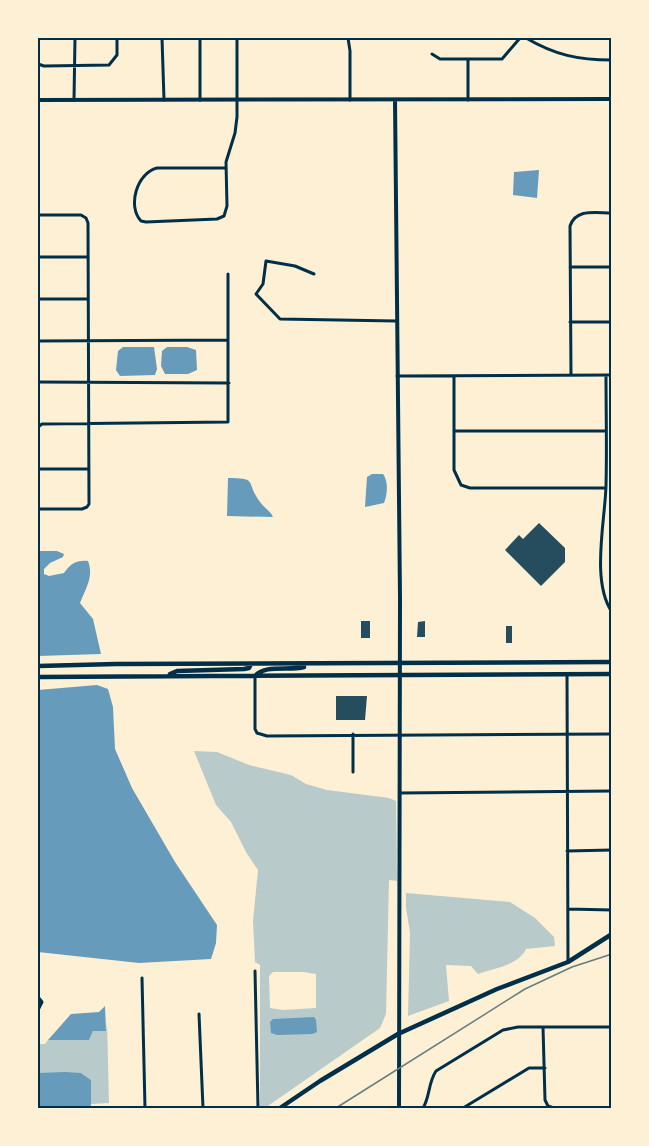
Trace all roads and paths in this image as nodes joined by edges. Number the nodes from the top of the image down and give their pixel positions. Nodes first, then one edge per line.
1 (75, 38) edge
2 (117, 38) edge
3 (162, 38) edge
4 (200, 38) edge
5 (237, 38) edge
6 (348, 38) edge
7 (520, 38) edge
8 (526, 38) edge
9 (432, 54) dead end
10 (468, 60) junction
11 (612, 60) edge
12 (38, 64) edge
13 (74, 64) junction
14 (200, 99) junction
15 (612, 99) edge
16 (38, 100) edge
17 (74, 100) junction
18 (164, 100) junction
19 (237, 100) junction
20 (350, 100) junction
21 (395, 100) junction
22 (468, 100) junction
23 (226, 168) junction
24 (612, 213) edge
25 (38, 215) edge
26 (38, 257) edge
27 (88, 257) junction
28 (570, 267) junction
29 (612, 267) edge
30 (228, 274) dead end
31 (314, 274) dead end
32 (38, 298) edge
33 (88, 298) junction
34 (396, 321) junction
35 (570, 322) junction
36 (612, 322) edge
37 (228, 340) junction
38 (38, 341) edge
39 (89, 341) junction
40 (571, 375) junction
41 (606, 375) junction
42 (612, 375) edge
43 (397, 376) junction
44 (454, 376) junction
45 (38, 382) edge
46 (89, 382) junction
47 (229, 382) junction
48 (89, 424) junction
49 (38, 427) edge
50 (454, 431) junction
51 (606, 431) junction
52 (38, 469) edge
53 (89, 469) junction
54 (606, 488) junction
55 (38, 509) edge
56 (612, 612) edge
57 (612, 662) edge
58 (400, 663) junction
59 (251, 664) junction
60 (312, 664) junction
61 (38, 666) edge
62 (567, 674) junction
63 (612, 674) edge
64 (400, 675) junction
65 (168, 676) junction
66 (255, 676) junction
67 (38, 678) edge
68 (353, 734) junction
69 (567, 734) junction
70 (612, 734) edge
71 (400, 735) junction
72 (353, 772) dead end
73 (612, 791) edge
74 (567, 792) junction
75 (400, 793) junction
76 (567, 850) junction
77 (612, 850) edge
78 (568, 909) junction
79 (612, 910) edge
80 (612, 934) edge
81 (568, 962) junction
82 (255, 971) dead end
83 (142, 978) dead end
84 (38, 997) edge
85 (38, 1010) edge
86 (200, 1014) dead end
87 (543, 1027) junction
88 (612, 1027) edge
89 (398, 1034) junction
90 (545, 1068) junction
91 (145, 1108) edge
92 (202, 1108) edge
93 (258, 1108) edge
94 (280, 1108) edge
95 (399, 1108) edge
96 (423, 1108) edge
97 (463, 1108) edge
98 (554, 1108) edge

1 - 13 street
2 - 13 street
3 - 18 street
4 - 14 street
5 - 19 street
6 - 20 street
7 - 10 street
8 - 11 street
9 - 10 street
10 - 22 street
12 - 13 street
13 - 17 street
14 - 18 street
14 - 19 street
15 - 22 street
16 - 17 street
17 - 18 street
19 - 20 street
19 - 23 street
20 - 21 street
21 - 22 street
21 - 34 street
23 - 23 street
24 - 28 street
25 - 27 street
26 - 27 street
27 - 33 street
28 - 29 street
28 - 35 street
30 - 37 street
31 - 34 street
32 - 33 street
33 - 39 street
34 - 43 street
35 - 36 street
35 - 40 street
37 - 39 street
37 - 47 street
38 - 39 street
39 - 46 street
40 - 41 street
40 - 44 street
41 - 42 street
41 - 51 street
43 - 44 street
43 - 58 street
44 - 50 street
45 - 46 street
46 - 47 street
46 - 48 street
47 - 48 street
48 - 49 street
48 - 53 street
50 - 51 street
50 - 54 street
51 - 54 street
52 - 53 street
53 - 55 street
54 - 56 street
57 - 58 main road
58 - 60 main road
58 - 64 street
59 - 60 main road
59 - 61 main road
59 - 65 main road
60 - 66 main road
62 - 63 main road
62 - 64 main road
62 - 69 street
64 - 66 main road
64 - 71 street
65 - 66 main road
65 - 67 main road
66 - 68 street
68 - 71 street
68 - 72 street
69 - 70 street
69 - 71 street
69 - 74 street
71 - 75 street
73 - 74 street
74 - 75 street
74 - 76 street
75 - 89 street
76 - 77 street
76 - 78 street
78 - 79 street
78 - 81 street
80 - 81 main road
81 - 89 main road
82 - 93 street
83 - 91 street
84 - 85 street
86 - 92 street
87 - 88 street
87 - 90 street
87 - 96 street
89 - 94 main road
89 - 95 street
90 - 97 street
90 - 98 street

